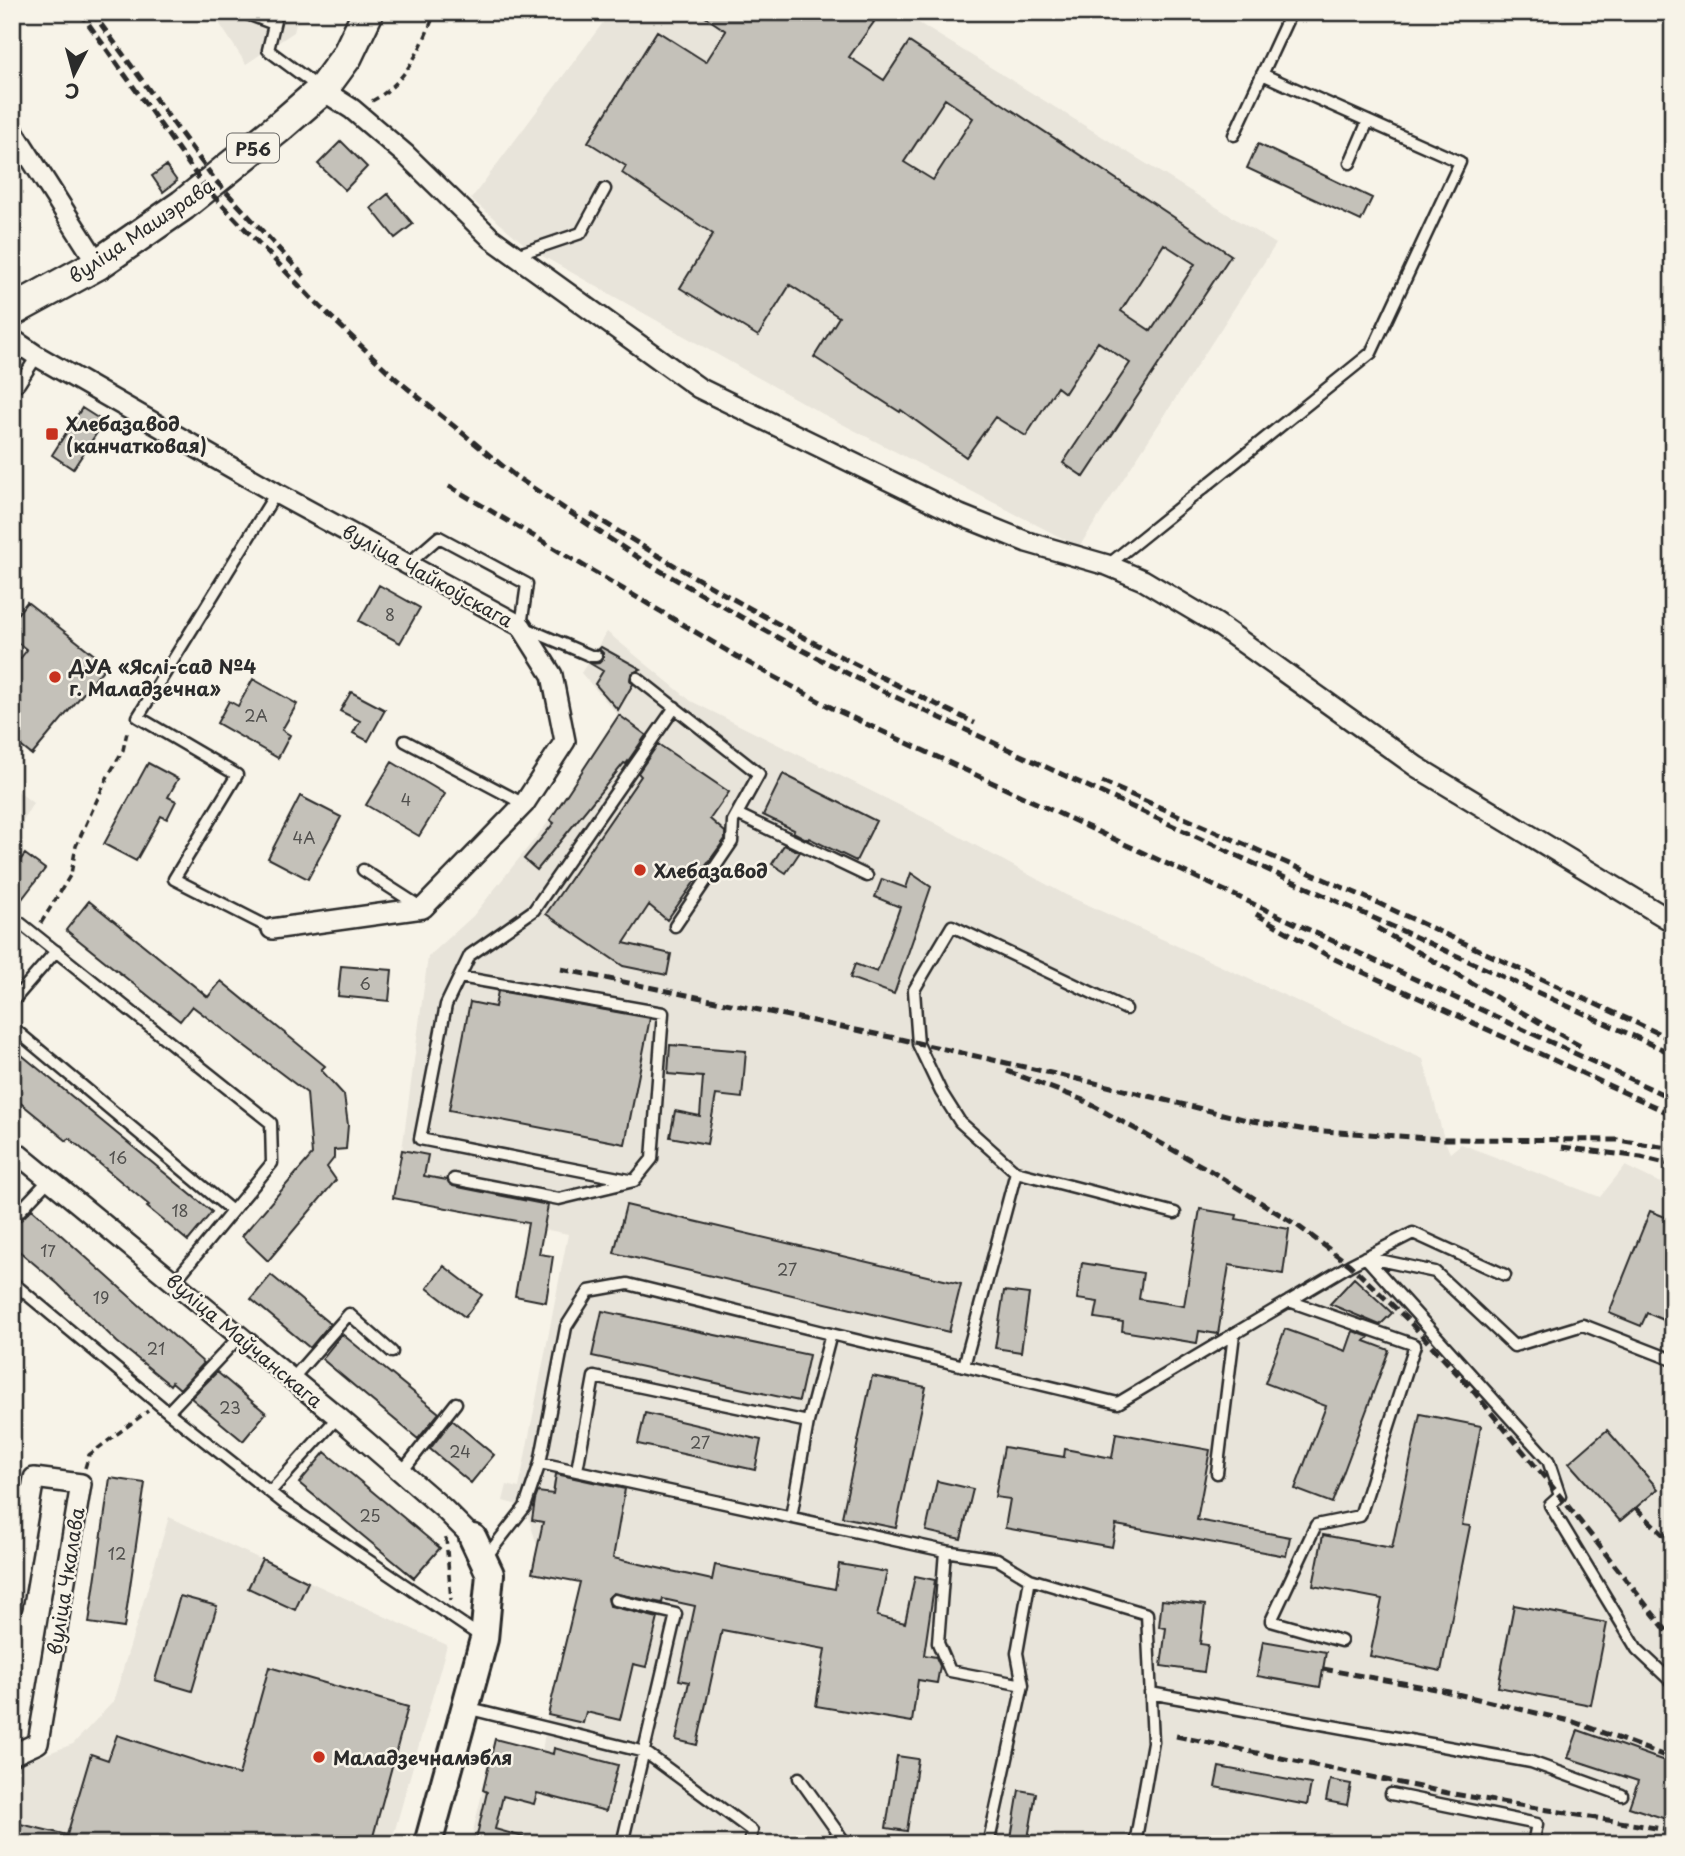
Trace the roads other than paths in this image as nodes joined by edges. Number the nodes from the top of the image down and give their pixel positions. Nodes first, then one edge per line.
1 (242, 12) edge
2 (277, 12) edge
3 (368, 12) edge
4 (1291, 12) edge
5 (274, 24) junction
6 (1262, 74) junction
7 (322, 90) junction
8 (1367, 121) junction
9 (12, 129) edge
10 (1234, 135) dead end
11 (1350, 163) dead end
12 (605, 190) dead end
13 (515, 256) junction
14 (98, 264) junction
15 (12, 312) edge
16 (12, 339) edge
17 (37, 356) junction
18 (12, 389) edge
19 (276, 493) junction
20 (408, 564) junction
21 (1107, 565) junction
22 (521, 626) junction
23 (596, 656) dead end
24 (637, 678) dead end
25 (674, 707) junction
26 (405, 741) dead end
27 (524, 804) junction
28 (737, 814) junction
29 (363, 870) dead end
30 (867, 876) dead end
31 (422, 908) junction
32 (19, 922) dead end
33 (1673, 922) edge
34 (675, 926) dead end
35 (272, 929) joint
36 (55, 951) junction
37 (460, 977) junction
38 (12, 1002) edge
39 (1126, 1009) dead end
40 (12, 1027) edge
41 (12, 1149) edge
42 (1016, 1172) junction
43 (454, 1179) dead end
44 (49, 1180) junction
45 (634, 1181) junction
46 (232, 1211) junction
47 (1175, 1213) dead end
48 (12, 1219) edge
49 (1365, 1257) junction
50 (1505, 1275) dead end
51 (175, 1281) junction
52 (12, 1282) edge
53 (1289, 1301) junction
54 (831, 1334) junction
55 (1234, 1334) junction
56 (240, 1336) junction
57 (392, 1352) dead end
58 (1673, 1360) edge
59 (964, 1366) junction
60 (292, 1380) junction
61 (456, 1403) dead end
62 (168, 1412) junction
63 (338, 1417) junction
64 (808, 1422) junction
65 (540, 1463) junction
66 (577, 1470) junction
67 (401, 1473) junction
68 (1217, 1473) dead end
69 (270, 1492) junction
70 (791, 1517) junction
71 (478, 1550) junction
72 (945, 1551) junction
73 (1030, 1579) junction
74 (615, 1600) dead end
75 (12, 1606) edge
76 (476, 1634) junction
77 (1341, 1641) dead end
78 (1673, 1683) edge
79 (1023, 1685) junction
80 (1150, 1693) junction
81 (466, 1708) junction
82 (645, 1752) junction
83 (12, 1755) edge
84 (799, 1778) dead end
85 (1391, 1794) dead end
86 (1622, 1795) dead end
87 (990, 1836) dead end
88 (428, 1844) edge
89 (622, 1844) edge
90 (749, 1844) edge
91 (846, 1844) edge
92 (1135, 1844) edge
93 (1533, 1844) edge

1 - 5 lane
2 - 5 lane
3 - 7 main road, вуліца Машэрава / Р56
4 - 6 lane
5 - 7 lane
6 - 8 lane
6 - 10 lane
7 - 13 street
7 - 14 main road, вуліца Машэрава / Р56
8 - 11 lane
8 - 21 lane
9 - 14 street
12 - 13 lane
13 - 21 street
14 - 15 main road, вуліца Машэрава / Р56
16 - 17 street, вуліца Чайкоўскага
17 - 18 lane
17 - 19 street, вуліца Чайкоўскага
19 - 20 street, вуліца Чайкоўскага
19 - 35 lane
20 - 22 street, вуліца Чайкоўскага
20 - 22 lane
21 - 33 street
22 - 23 lane
22 - 27 street, вуліца Чайкоўскага
24 - 25 lane
25 - 28 lane
25 - 37 lane
26 - 27 lane
27 - 31 street, вуліца Чайкоўскага
28 - 30 lane
28 - 34 lane
29 - 31 lane
31 - 35 street
32 - 36 lane
36 - 38 lane
36 - 46 lane
37 - 45 lane
37 - 45 lane
39 - 42 lane
40 - 46 lane
41 - 44 street, вуліца Маўчанскага
42 - 47 lane
42 - 59 lane
43 - 45 lane
44 - 48 lane
44 - 51 street, вуліца Маўчанскага
46 - 51 lane
49 - 50 lane
49 - 53 lane
49 - 58 lane
49 - 78 lane
51 - 56 street, вуліца Маўчанскага
52 - 62 lane
53 - 55 lane
53 - 77 lane
54 - 59 lane
54 - 64 lane
54 - 65 lane
55 - 59 lane
55 - 68 lane
56 - 60 street, вуліца Маўчанскага
56 - 62 lane
57 - 60 lane
60 - 63 street, вуліца Маўчанскага
61 - 67 lane
62 - 69 lane
63 - 67 street, вуліца Маўчанскага
63 - 69 lane
64 - 66 lane
64 - 70 lane
65 - 66 lane
65 - 71 lane
66 - 70 lane
67 - 71 street, вуліца Маўчанскага
69 - 76 lane
70 - 72 lane
71 - 76 street
72 - 73 lane
72 - 79 lane
73 - 79 lane
73 - 80 lane
74 - 82 lane
75 - 83 street, вуліца Чкалава
76 - 81 street
79 - 87 lane
80 - 86 lane
80 - 92 lane
81 - 82 lane
81 - 88 street
82 - 89 lane
82 - 90 lane
84 - 91 lane
85 - 93 lane

